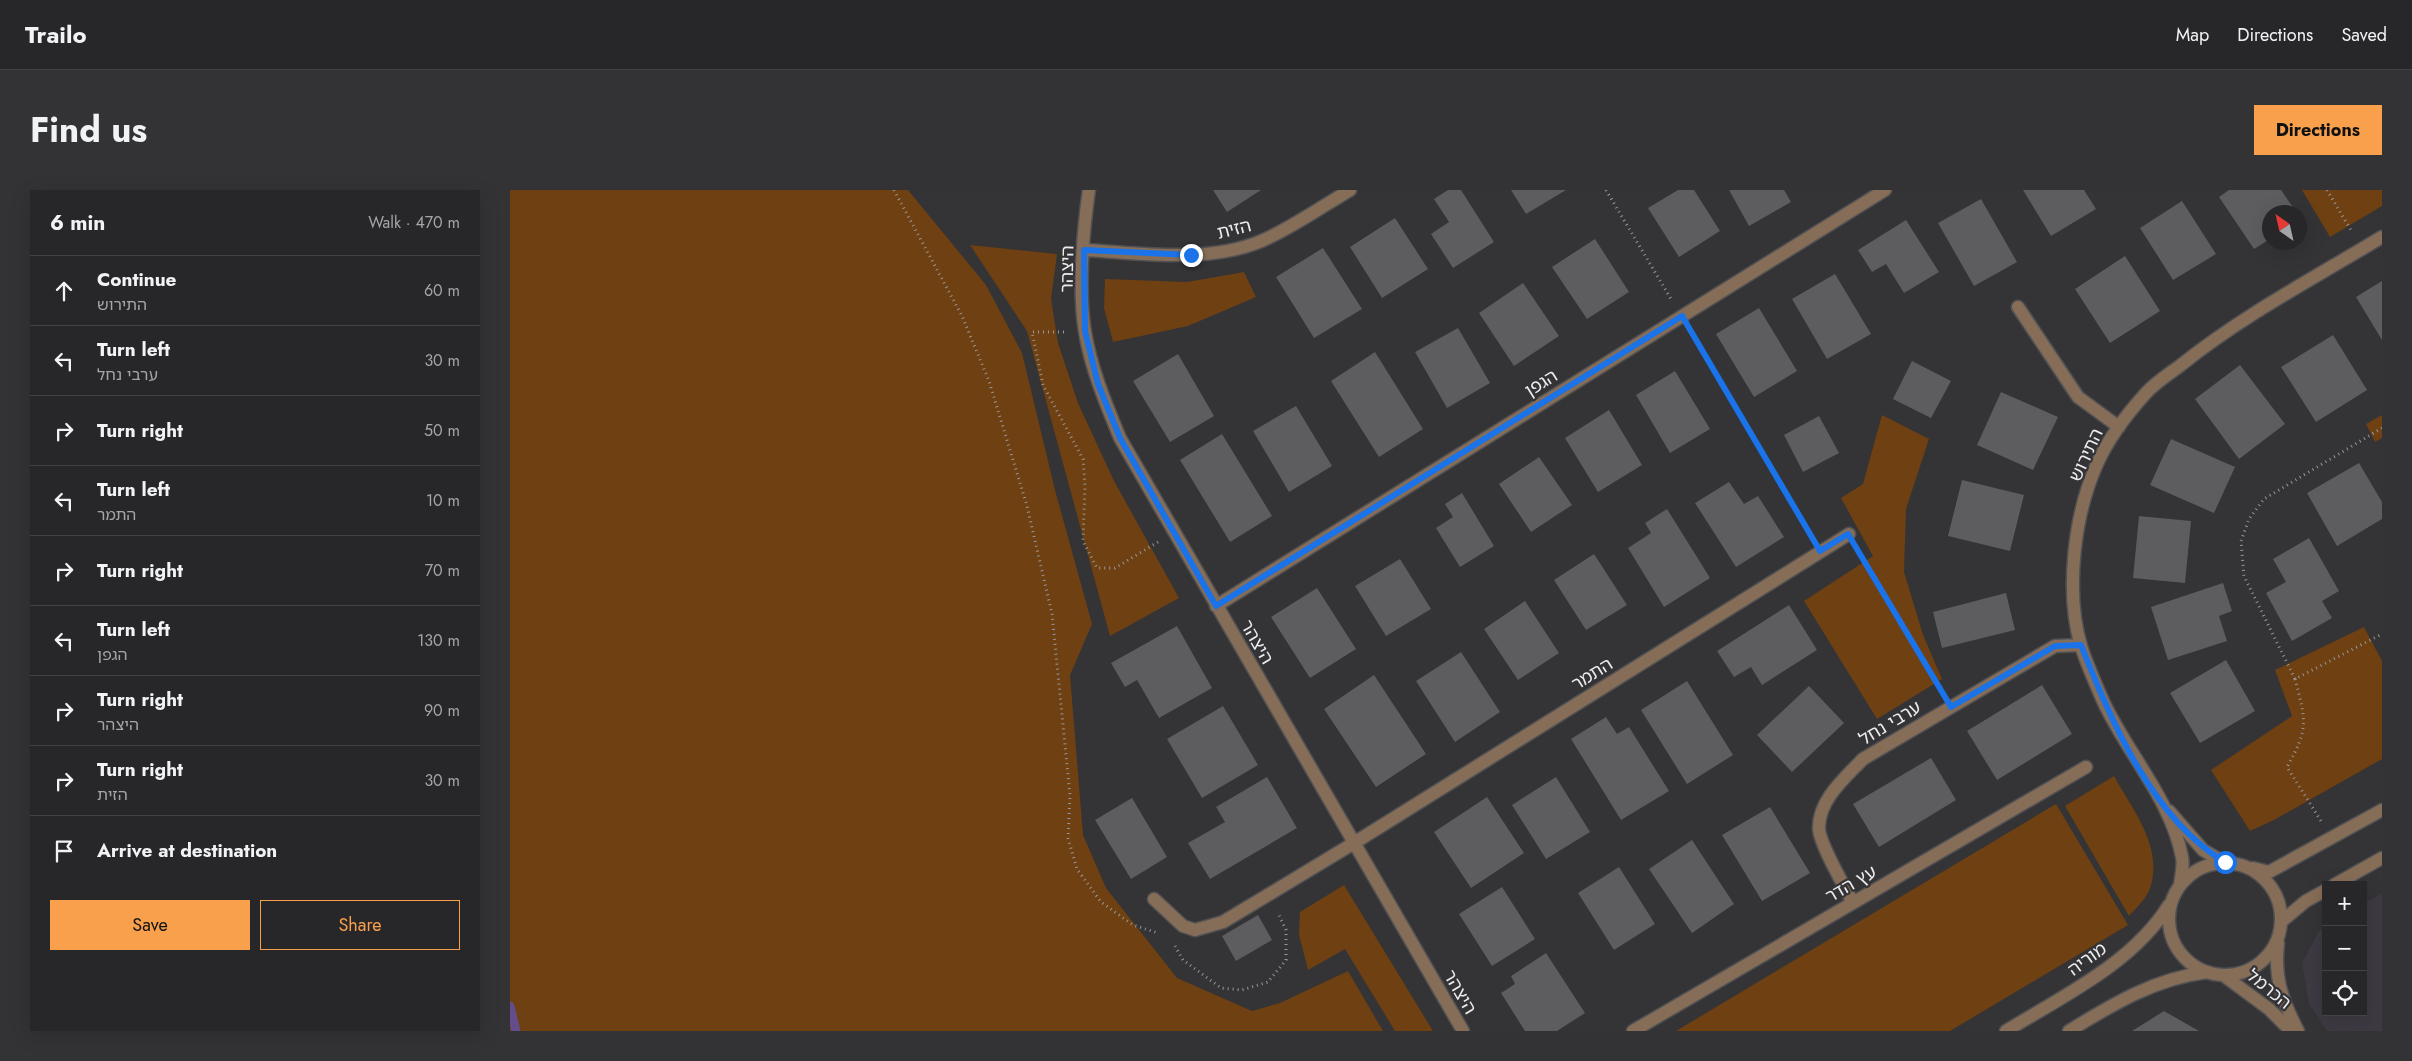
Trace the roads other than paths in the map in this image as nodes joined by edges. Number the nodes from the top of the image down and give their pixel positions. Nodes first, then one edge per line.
1 (1089, 190) edge
2 (1350, 190) edge
3 (1885, 190) edge
4 (2382, 237) edge
5 (1084, 250) junction
6 (2018, 307) dead end
7 (2119, 427) junction
8 (1848, 534) road end
9 (1216, 606) junction
10 (2081, 645) junction
11 (2086, 767) dead end
12 (2162, 804) junction
13 (2382, 810) edge
14 (1354, 843) junction
15 (2382, 858) edge
16 (2225, 862) junction
17 (2243, 865) junction
18 (2341, 881) edge
19 (2180, 885) junction
20 (2322, 892) edge
21 (2173, 898) junction
22 (1154, 899) dead end
23 (1853, 903) junction
24 (2282, 921) junction
25 (2278, 938) junction
26 (2208, 972) junction
27 (2223, 975) junction
28 (1463, 1031) edge
29 (1633, 1031) edge
30 (2006, 1031) edge
31 (2069, 1031) edge
32 (2291, 1031) edge
33 (2298, 1031) edge

1 - 5 street, היצהר
2 - 5 street, הזית
3 - 9 street, הגפן
4 - 7 street, התירוש
5 - 9 street, היצהר
6 - 7 street
7 - 10 street, התירוש
8 - 14 street, התמר
9 - 14 street, היצהר
10 - 12 street, התירוש
10 - 23 street, ערבי נחל
11 - 23 street, עץ הדר
12 - 16 street, התירוש
12 - 19 street, התירוש
13 - 17 street
14 - 22 street, התמר
14 - 28 street, היצהר
15 - 18 street
16 - 17 street
16 - 19 street
17 - 24 street
19 - 21 street
20 - 24 street
21 - 26 street
21 - 30 street, מוריה
23 - 29 street, עץ הדר
24 - 25 street
25 - 27 street
25 - 33 street, הכרמל
26 - 27 street
26 - 31 street
27 - 32 street, הכרמל

